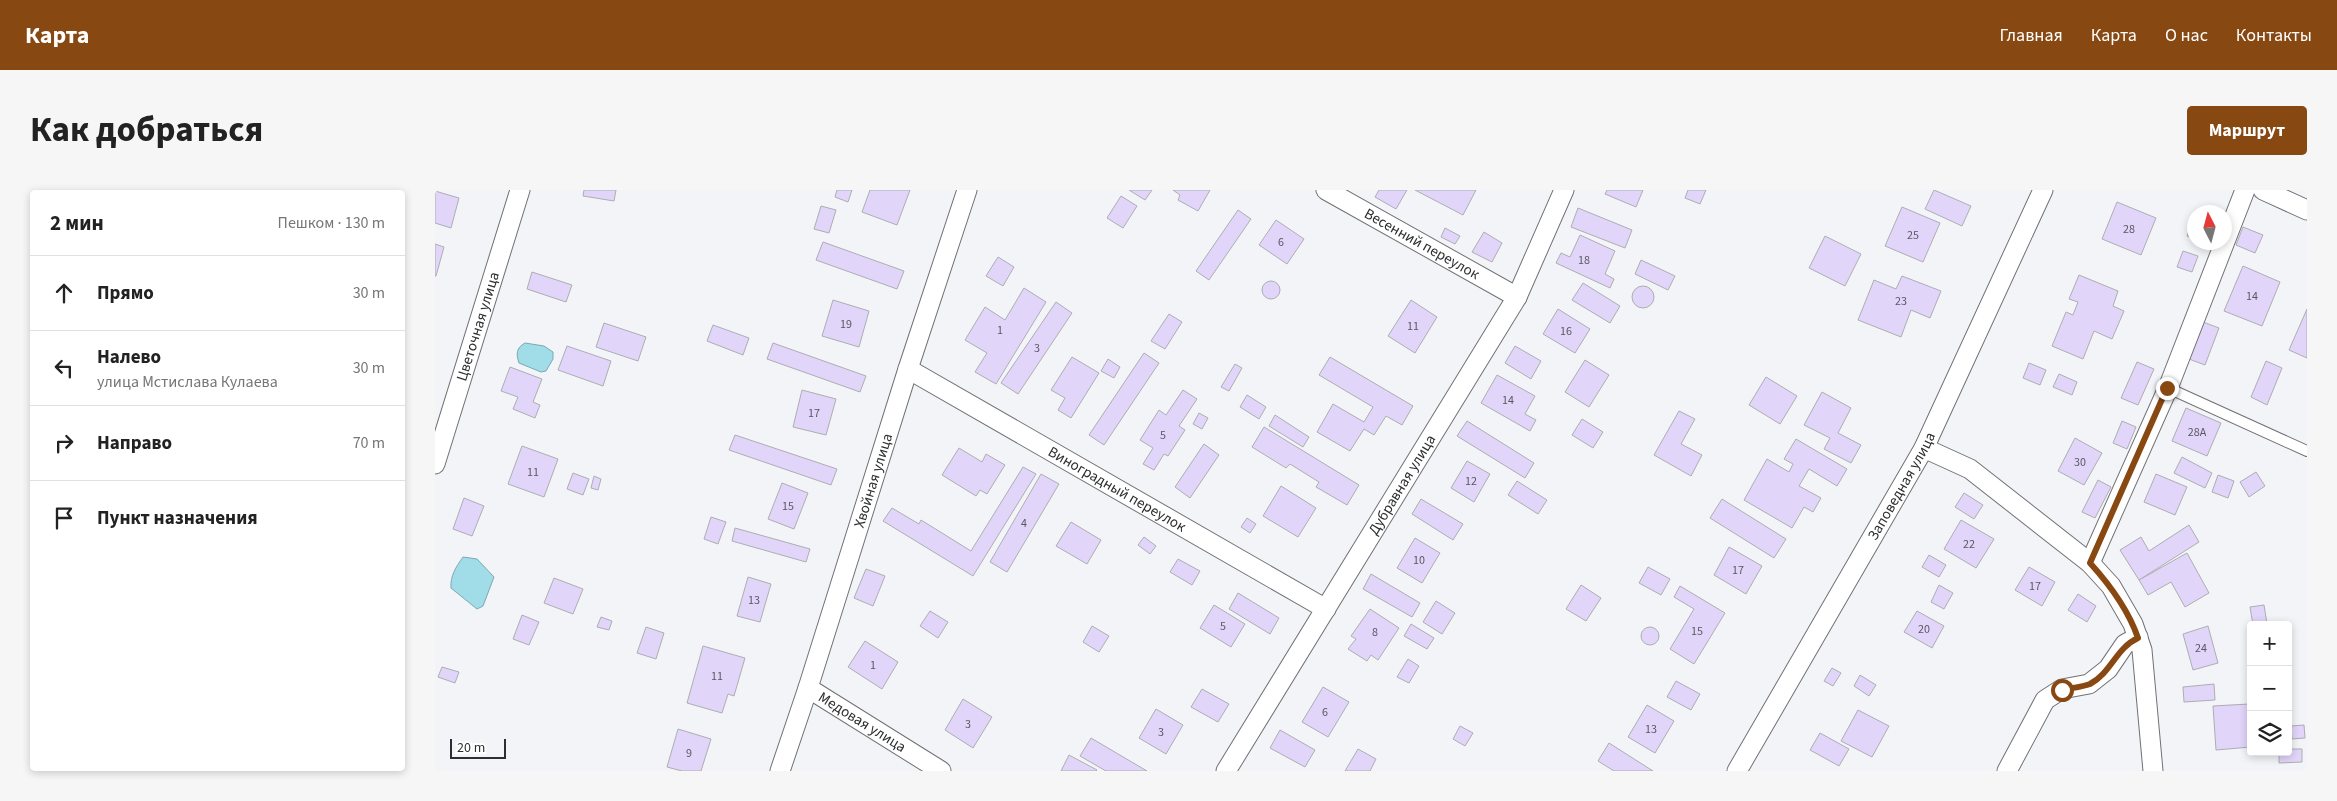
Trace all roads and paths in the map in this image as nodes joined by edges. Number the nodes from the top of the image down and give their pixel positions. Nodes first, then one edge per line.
1 (520, 190) edge
2 (967, 190) edge
3 (1326, 190) edge
4 (1564, 190) edge
5 (2043, 190) edge
6 (2245, 190) edge
7 (2263, 190) edge
8 (2300, 201) edge
9 (1517, 297) junction
10 (908, 369) junction
11 (2167, 388) junction
12 (1924, 448) junction
13 (2307, 451) edge
14 (435, 464) edge
15 (2090, 563) junction
16 (1325, 609) junction
17 (2138, 638) junction
18 (808, 688) junction
19 (780, 771) edge
20 (941, 771) edge
21 (1226, 771) edge
22 (1737, 771) edge
23 (2007, 771) edge
24 (2153, 771) edge

1 - 14 street, Цветочная улица
2 - 10 street, Хвойная улица
3 - 9 street, Весенний переулок
4 - 9 street, Дубравная улица
5 - 12 street, Заповедная улица
6 - 11 street
7 - 8 street
9 - 16 street, Дубравная улица
10 - 16 street, Виноградный переулок
10 - 18 street, Хвойная улица
11 - 13 lane
11 - 15 street
12 - 15 street
12 - 22 street, Заповедная улица
15 - 17 street
16 - 21 street, Дубравная улица
17 - 23 street
17 - 24 street
18 - 19 street, Хвойная улица
18 - 20 street, Медовая улица

